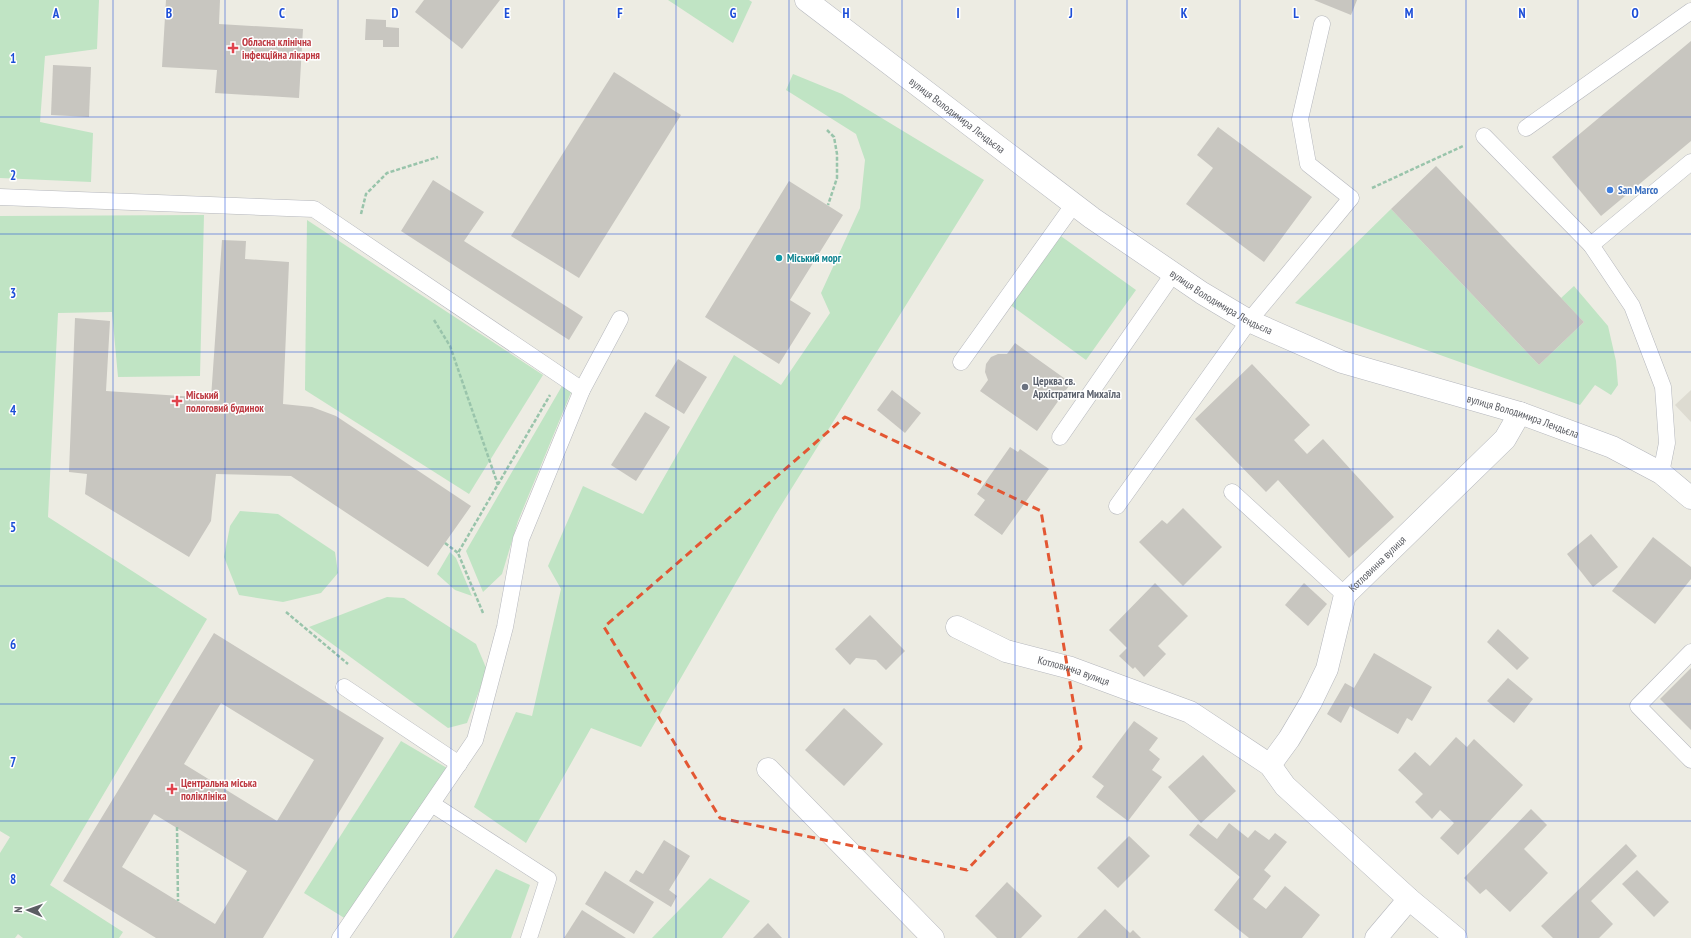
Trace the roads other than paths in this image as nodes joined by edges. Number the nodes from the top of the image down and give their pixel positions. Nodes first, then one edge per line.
1 (806, 0) edge
2 (1691, 11) edge
3 (1322, 24) dead end
4 (1526, 128) dead end
5 (1484, 136) road end
6 (1691, 162) edge
7 (0, 197) edge
8 (1074, 204) junction
9 (1591, 245) junction
10 (1173, 274) junction
11 (620, 319) dead end
12 (1249, 321) junction
13 (961, 362) dead end
14 (582, 390) junction
15 (1520, 413) junction
16 (1060, 437) dead end
17 (1661, 473) junction
18 (1232, 492) dead end
19 (1691, 498) edge
20 (1116, 506) dead end
21 (1345, 595) junction
22 (957, 628) dead end
23 (1691, 652) edge
24 (344, 687) road end
25 (1691, 760) edge
26 (459, 764) junction
27 (1270, 765) junction
28 (768, 769) dead end
29 (432, 804) junction
30 (1409, 899) junction
31 (340, 938) edge
32 (529, 938) edge
33 (933, 938) edge
34 (1376, 938) edge
35 (1456, 938) edge

1 - 8 street, вулиця Володимира Лендьєла
2 - 4 lane
3 - 12 lane
5 - 9 lane
6 - 9 lane
7 - 14 lane
8 - 10 street, вулиця Володимира Лендьєла
8 - 13 lane
9 - 17 lane
10 - 12 street, вулиця Володимира Лендьєла
10 - 16 lane
11 - 14 lane
12 - 15 street, вулиця Володимира Лендьєла
12 - 20 lane
14 - 26 lane
15 - 17 street, вулиця Володимира Лендьєла
15 - 21 street, Котловинна вулиця
17 - 19 street, вулиця Володимира Лендьєла
18 - 21 lane
21 - 27 street, Котловинна вулиця
22 - 27 street, Котловинна вулиця
23 - 25 lane
24 - 26 lane
26 - 29 lane
27 - 30 street, Котловинна вулиця
28 - 33 street
29 - 31 lane
29 - 32 lane
30 - 34 street
30 - 35 street, Котловинна вулиця

